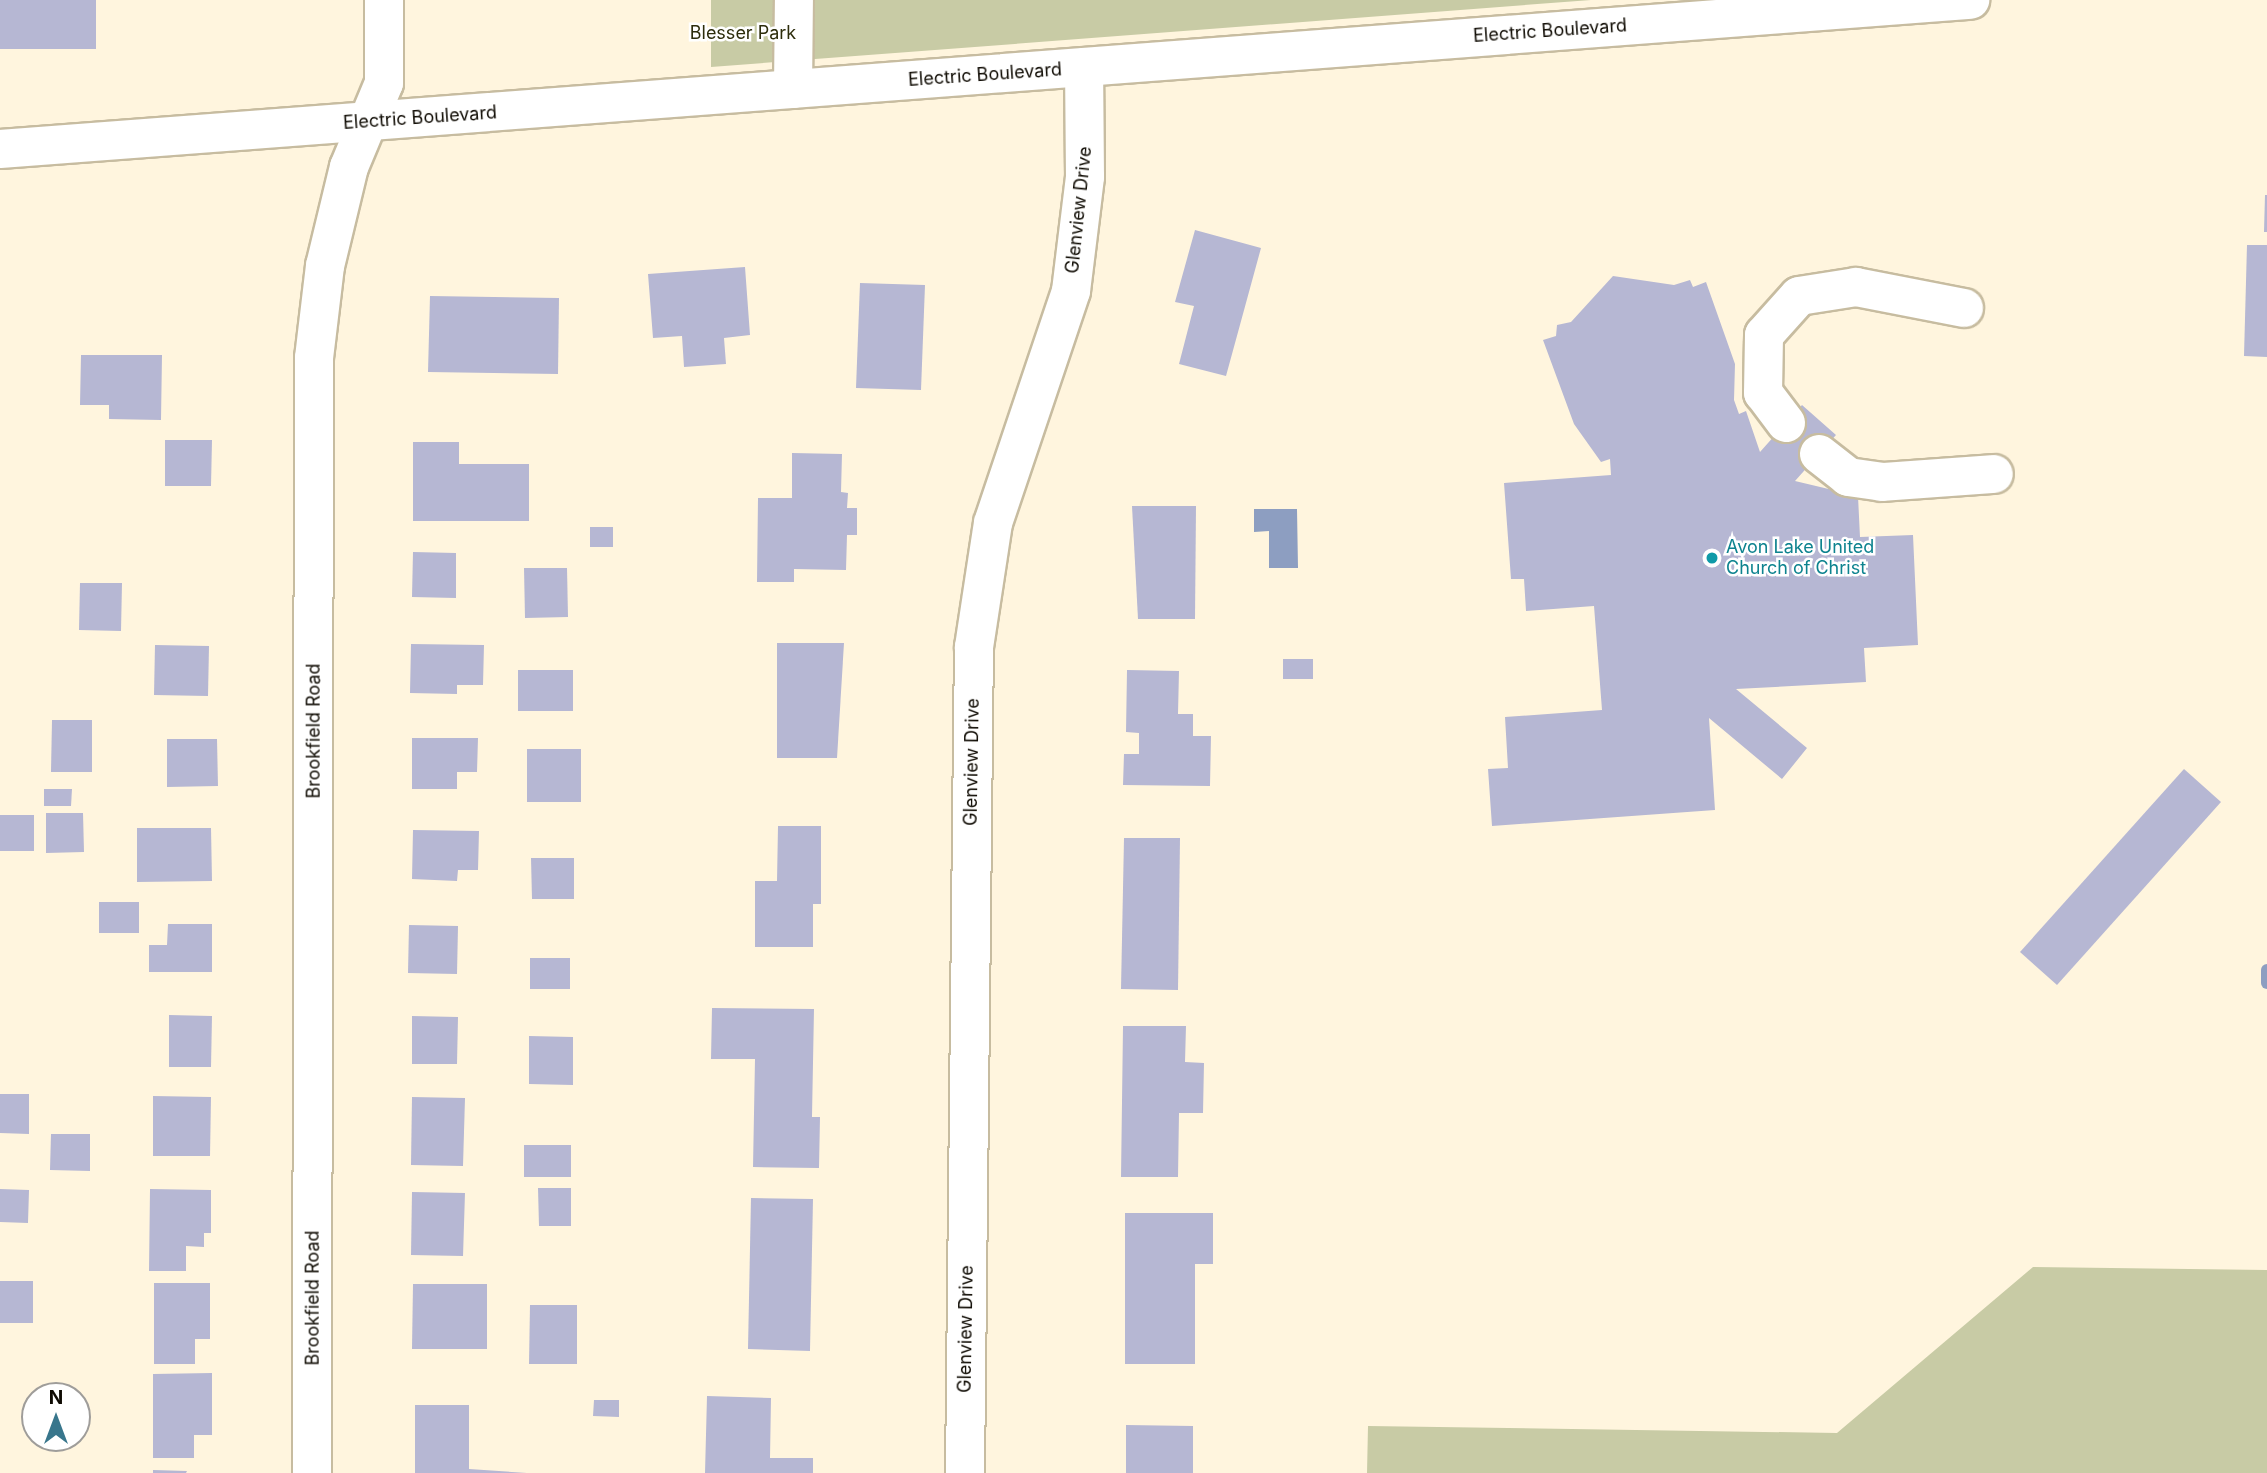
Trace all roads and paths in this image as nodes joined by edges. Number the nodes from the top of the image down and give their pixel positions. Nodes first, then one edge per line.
1 (384, 0) edge
2 (794, 0) edge
3 (1970, 0) edge
4 (1084, 67) junction
5 (793, 89) junction
6 (366, 122) junction
7 (0, 149) edge
8 (1964, 308) dead end
9 (1786, 423) dead end
10 (1819, 454) dead end
11 (1994, 474) dead end
12 (313, 1473) edge
13 (965, 1473) edge

1 - 6 street, Brookfield Road
2 - 5 street
3 - 4 street, Electric Boulevard
4 - 5 street, Electric Boulevard
4 - 13 street, Glenview Drive
5 - 6 street, Electric Boulevard
6 - 7 street, Electric Boulevard
6 - 12 street, Brookfield Road
8 - 9 street
10 - 11 street

